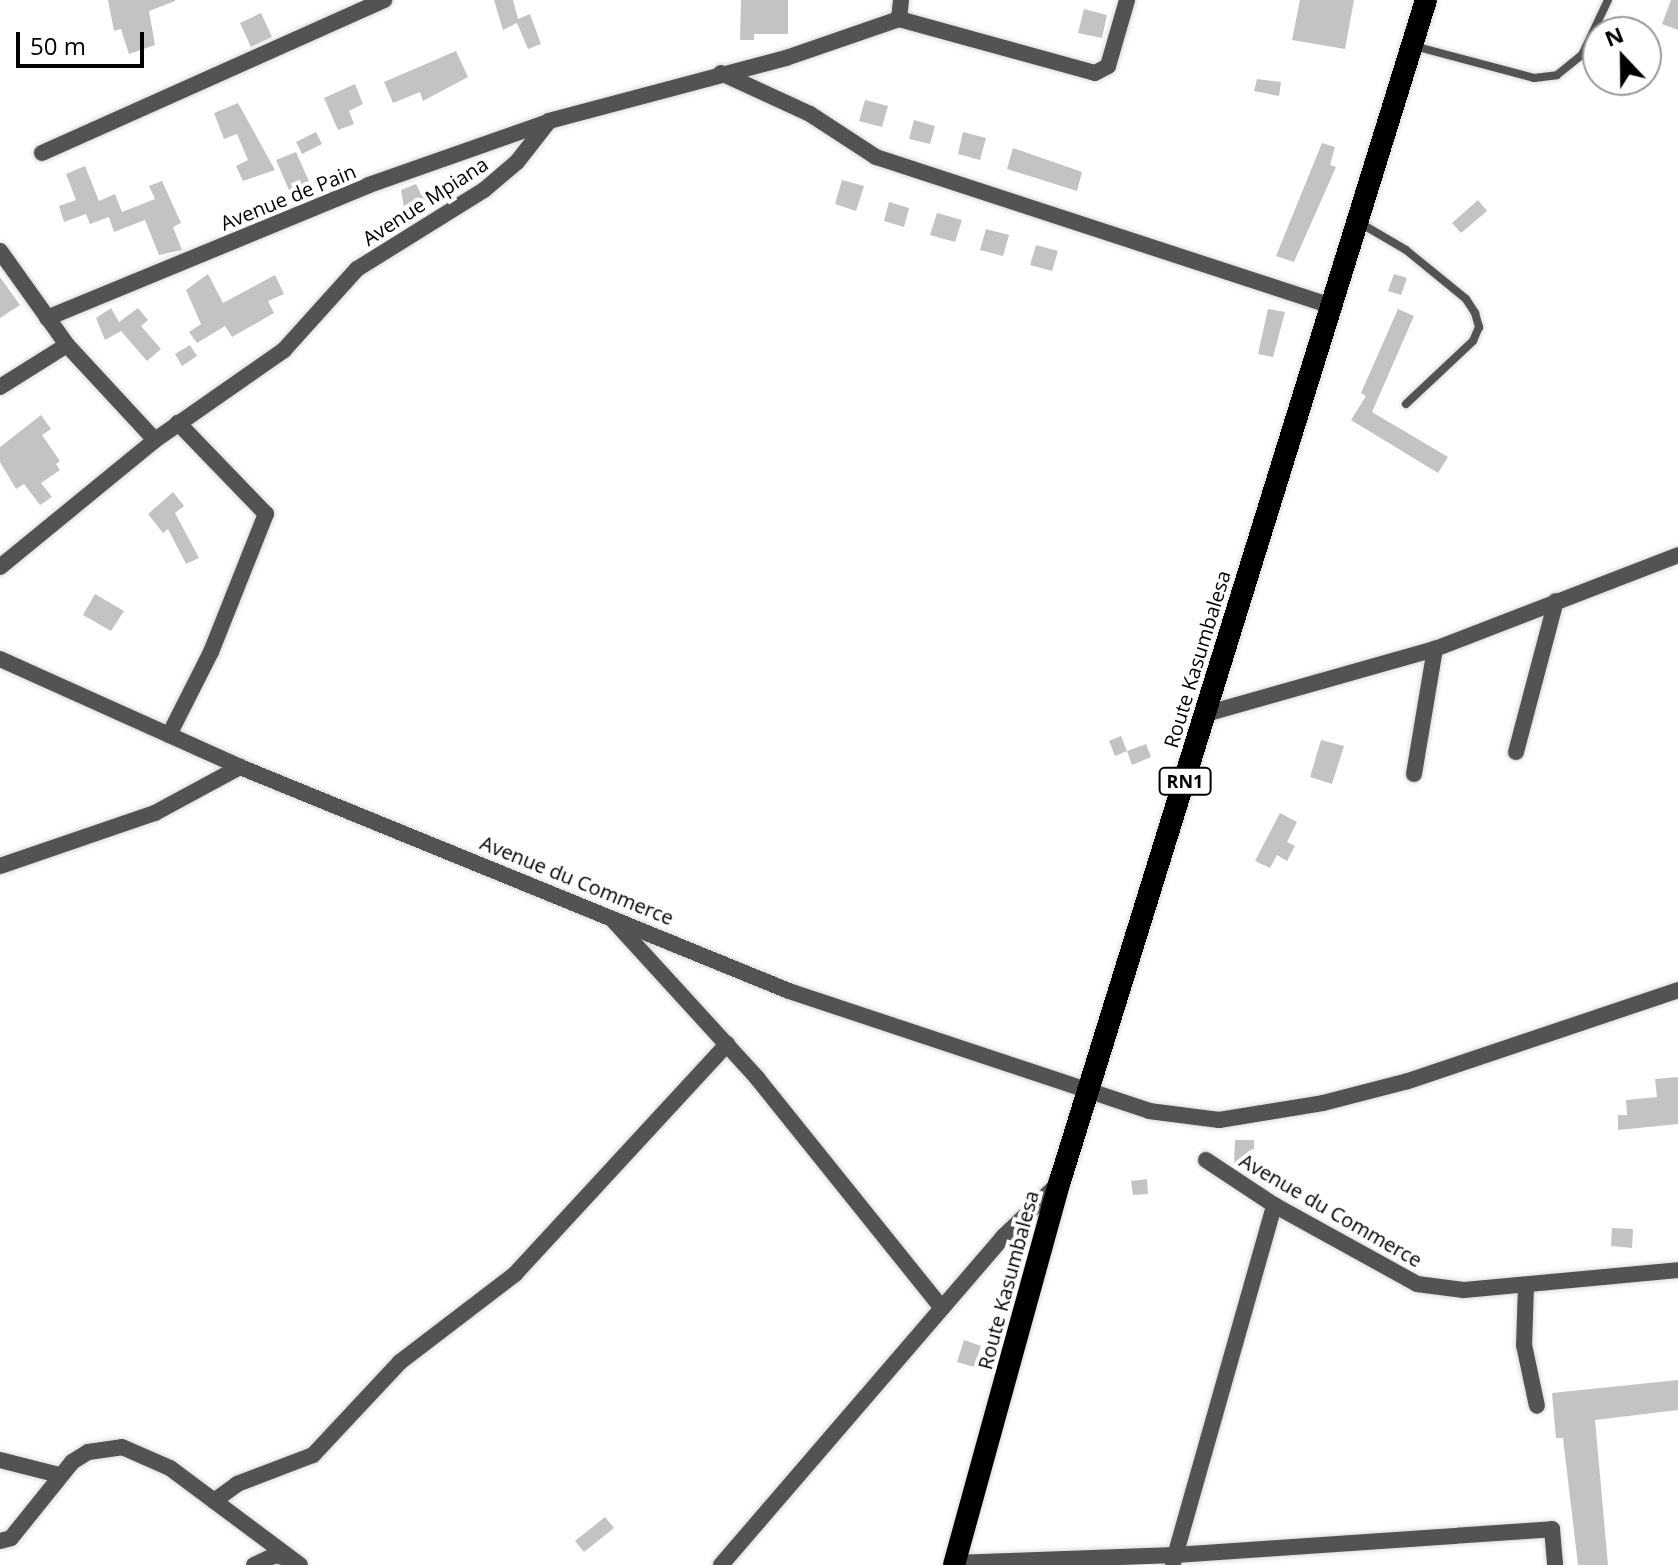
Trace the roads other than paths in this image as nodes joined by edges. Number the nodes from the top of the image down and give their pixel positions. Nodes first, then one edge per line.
1 (384, 0) edge
2 (901, 0) edge
3 (1127, 0) edge
4 (1426, 0) edge
5 (1608, 0) edge
6 (899, 19) junction
7 (1413, 46) junction
8 (721, 73) junction
9 (549, 121) junction
10 (42, 153) dead end
11 (1360, 223) junction
12 (0, 251) edge
13 (1331, 306) junction
14 (47, 318) junction
15 (67, 345) junction
16 (0, 387) edge
17 (1406, 404) dead end
18 (178, 423) junction
19 (155, 440) junction
20 (1678, 555) edge
21 (0, 567) edge
22 (1556, 601) junction
23 (1435, 649) junction
24 (0, 659) edge
25 (1205, 714) junction
26 (169, 735) junction
27 (1516, 752) dead end
28 (240, 767) junction
29 (1414, 774) dead end
30 (0, 866) edge
31 (607, 913) junction
32 (1678, 990) edge
33 (727, 1044) junction
34 (1089, 1095) junction
35 (1206, 1160) dead end
36 (1060, 1181) junction
37 (1274, 1205) junction
38 (1678, 1270) edge
39 (1526, 1286) junction
40 (942, 1308) junction
41 (1537, 1406) dead end
42 (0, 1460) edge
43 (59, 1475) junction
44 (214, 1501) junction
45 (0, 1541) edge
46 (1174, 1560) edge
47 (296, 1562) edge
48 (954, 1564) edge
49 (254, 1565) edge
50 (721, 1565) edge
51 (1555, 1565) edge

1 - 10 street
2 - 6 street
3 - 6 street
4 - 7 highway, Route Kasumbalesa / RN1
5 - 7 lane
6 - 8 street
7 - 11 highway, Route Kasumbalesa / RN1
8 - 9 street
8 - 13 street
9 - 14 street, Avenue de Pain
9 - 18 street, Avenue Mpiana
11 - 13 highway, Route Kasumbalesa / RN1
11 - 17 lane
12 - 14 street
13 - 25 highway, Route Kasumbalesa / RN1
14 - 15 street
15 - 16 street
15 - 19 street
18 - 19 street, Avenue Mpiana
18 - 26 street
19 - 21 street, Avenue Mpiana
20 - 22 street
22 - 23 street
22 - 27 street
23 - 25 street
23 - 29 street
24 - 26 street, Avenue du Commerce
25 - 34 highway, Route Kasumbalesa / RN1
26 - 28 street, Avenue du Commerce
28 - 30 street
28 - 31 street, Avenue du Commerce
31 - 33 street
31 - 34 street, Avenue du Commerce
32 - 34 street, Avenue du Commerce
33 - 40 street
33 - 44 street
34 - 36 highway, Route Kasumbalesa / RN1
35 - 37 street, Avenue du Commerce
36 - 40 street
36 - 48 highway, Route Kasumbalesa / RN1
37 - 39 street, Avenue du Commerce
37 - 46 street
38 - 39 street, Avenue du Commerce
39 - 41 street
40 - 50 street
42 - 43 street
43 - 44 street
43 - 45 street
44 - 47 street
46 - 48 street
46 - 51 street
47 - 49 street

